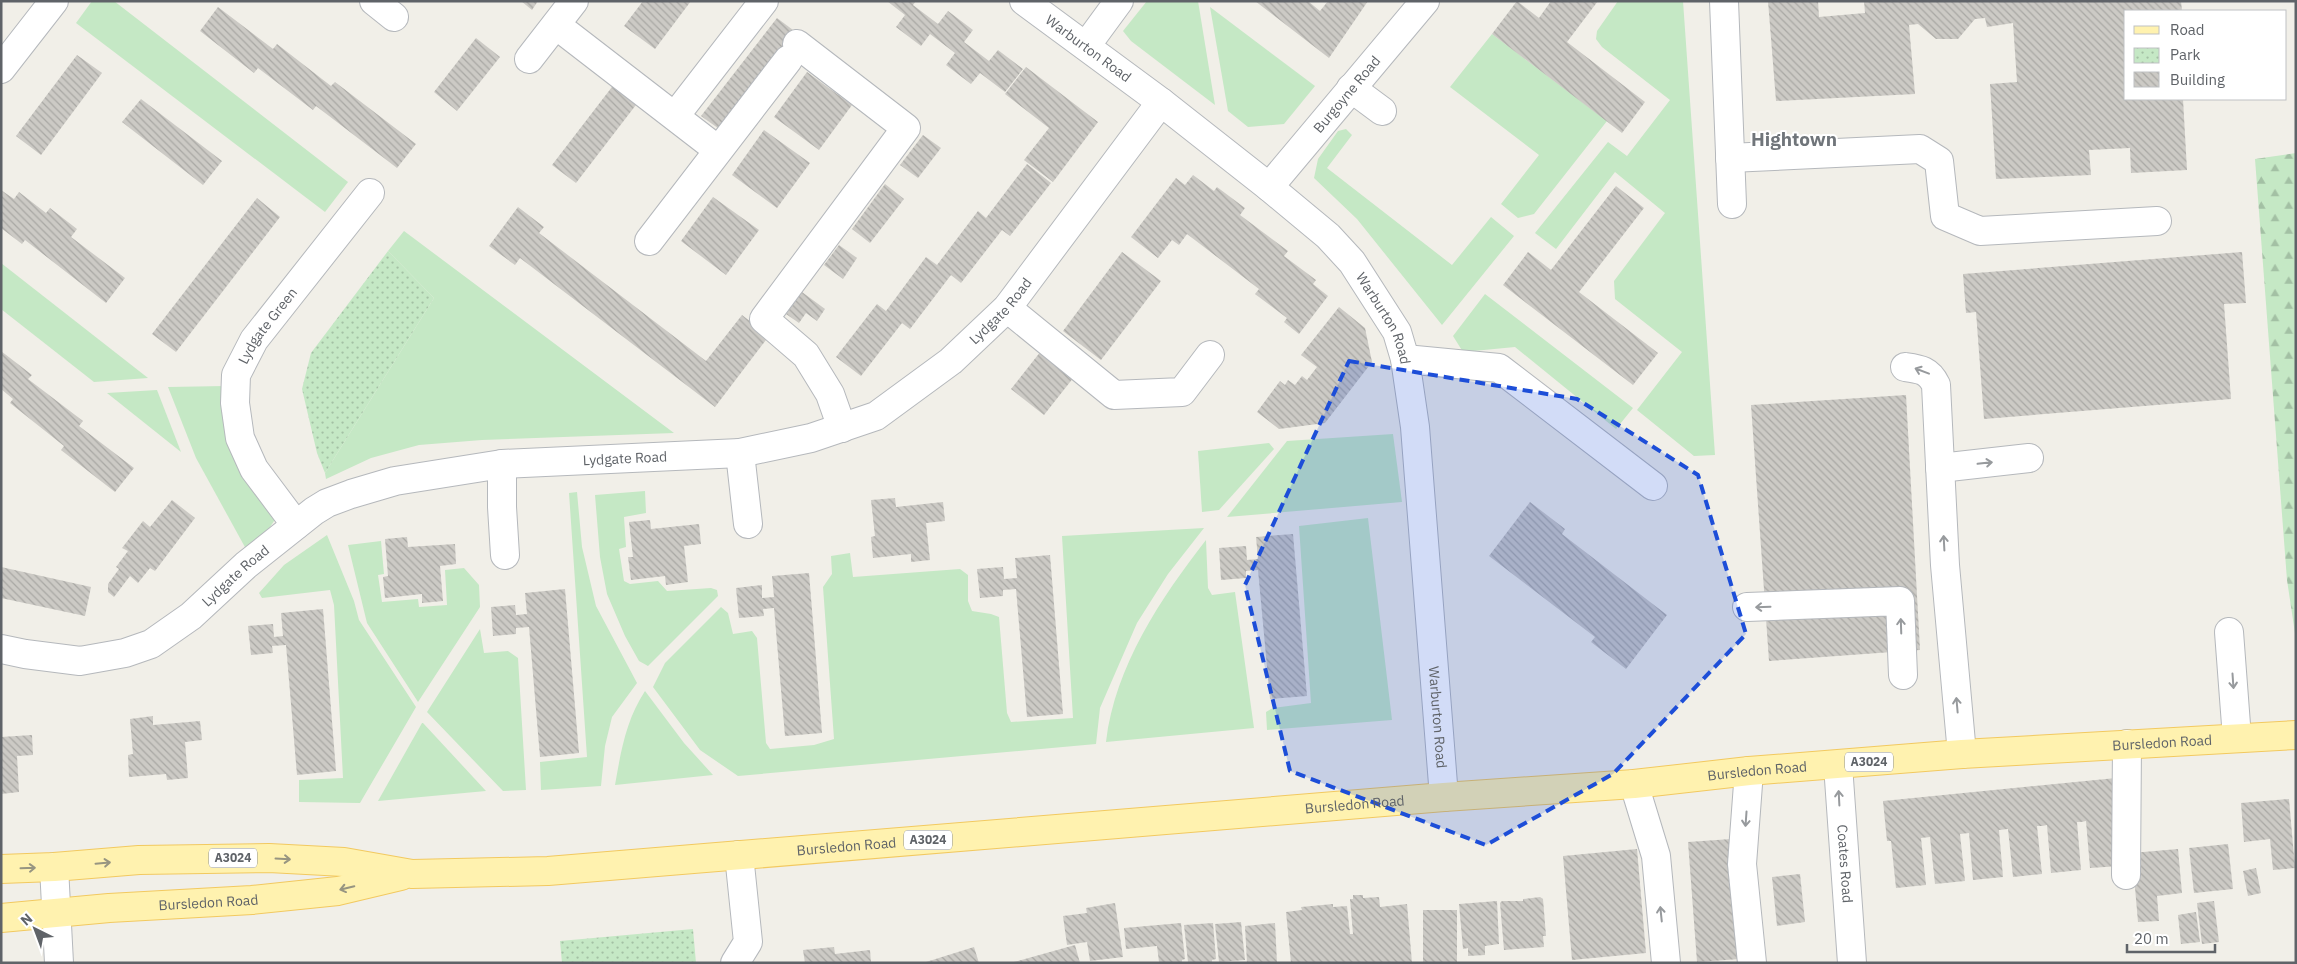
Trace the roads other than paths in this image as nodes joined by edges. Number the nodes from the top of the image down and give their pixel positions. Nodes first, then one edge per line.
1 (54, 1) edge
2 (574, 1) edge
3 (764, 1) edge
4 (1024, 1) edge
5 (1120, 1) edge
6 (1425, 1) edge
7 (1724, 1) edge
8 (556, 24) junction
9 (1086, 46) junction
10 (529, 59) dead end
11 (1, 69) edge
12 (1351, 88) junction
13 (1161, 102) junction
14 (1382, 111) dead end
15 (674, 116) junction
16 (718, 150) junction
17 (1730, 158) junction
18 (1269, 186) junction
19 (370, 194) dead end
20 (1732, 204) dead end
21 (2158, 221) dead end
22 (649, 241) dead end
23 (1007, 308) junction
24 (1210, 355) dead end
25 (1404, 359) junction
26 (1905, 367) dead end
27 (842, 428) junction
28 (740, 453) junction
29 (2029, 458) dead end
30 (502, 464) junction
31 (1940, 468) junction
32 (1653, 486) dead end
33 (748, 524) dead end
34 (296, 525) junction
35 (505, 554) dead end
36 (1747, 607) dead end
37 (2229, 632) dead end
38 (1, 649) edge
39 (1903, 675) dead end
40 (2296, 735) edge
41 (2237, 738) junction
42 (2127, 744) junction
43 (1962, 754) junction
44 (1838, 765) junction
45 (1749, 771) junction
46 (1634, 784) junction
47 (1444, 797) junction
48 (739, 855) junction
49 (54, 867) junction
50 (1, 869) edge
51 (412, 874) junction
52 (2126, 875) dead end
53 (58, 913) junction
54 (1, 918) edge
55 (58, 963) edge
56 (735, 963) edge
57 (1666, 963) edge
58 (1752, 963) edge
59 (1852, 963) edge

1 - 11 street
2 - 8 street
3 - 15 street
4 - 9 street, Warburton Road
5 - 9 street
6 - 12 street, Burgoyne Road
7 - 17 street
8 - 10 street
8 - 15 street
9 - 13 street, Warburton Road
12 - 14 street
12 - 18 street, Burgoyne Road
13 - 18 street, Warburton Road
13 - 23 street, Lydgate Road
15 - 16 street
16 - 22 street
16 - 27 street
17 - 20 street
17 - 21 street
18 - 25 street, Warburton Road
19 - 34 street, Lydgate Green
23 - 24 street
23 - 27 street, Lydgate Road
25 - 32 street
25 - 47 street, Warburton Road
31 -> 26 street
27 - 28 street, Lydgate Road
28 - 30 street, Lydgate Road
28 - 33 street
31 -> 29 street
30 - 34 street, Lydgate Road
30 - 35 street
43 -> 31 street
34 - 38 street, Lydgate Road
39 -> 36 street
37 -> 41 street
40 - 41 main road, Bursledon Road / A3024
41 - 42 main road, Bursledon Road / A3024
42 - 43 main road, Bursledon Road / A3024
42 - 52 street
43 - 44 main road, Bursledon Road / A3024
44 - 45 main road, Bursledon Road / A3024
59 -> 44 street, Coates Road
45 - 46 main road, Bursledon Road / A3024
45 -> 58 street
46 - 47 main road, Bursledon Road / A3024
57 -> 46 street
47 - 48 main road, Bursledon Road / A3024
48 - 51 main road, Bursledon Road / A3024
48 - 56 street
50 -> 49 main road, Bursledon Road / A3024
49 -> 51 main road, Bursledon Road / A3024
49 - 53 street
51 -> 53 main road, Bursledon Road / A3024
53 - 54 main road, Bursledon Road / A3024
53 - 55 street

